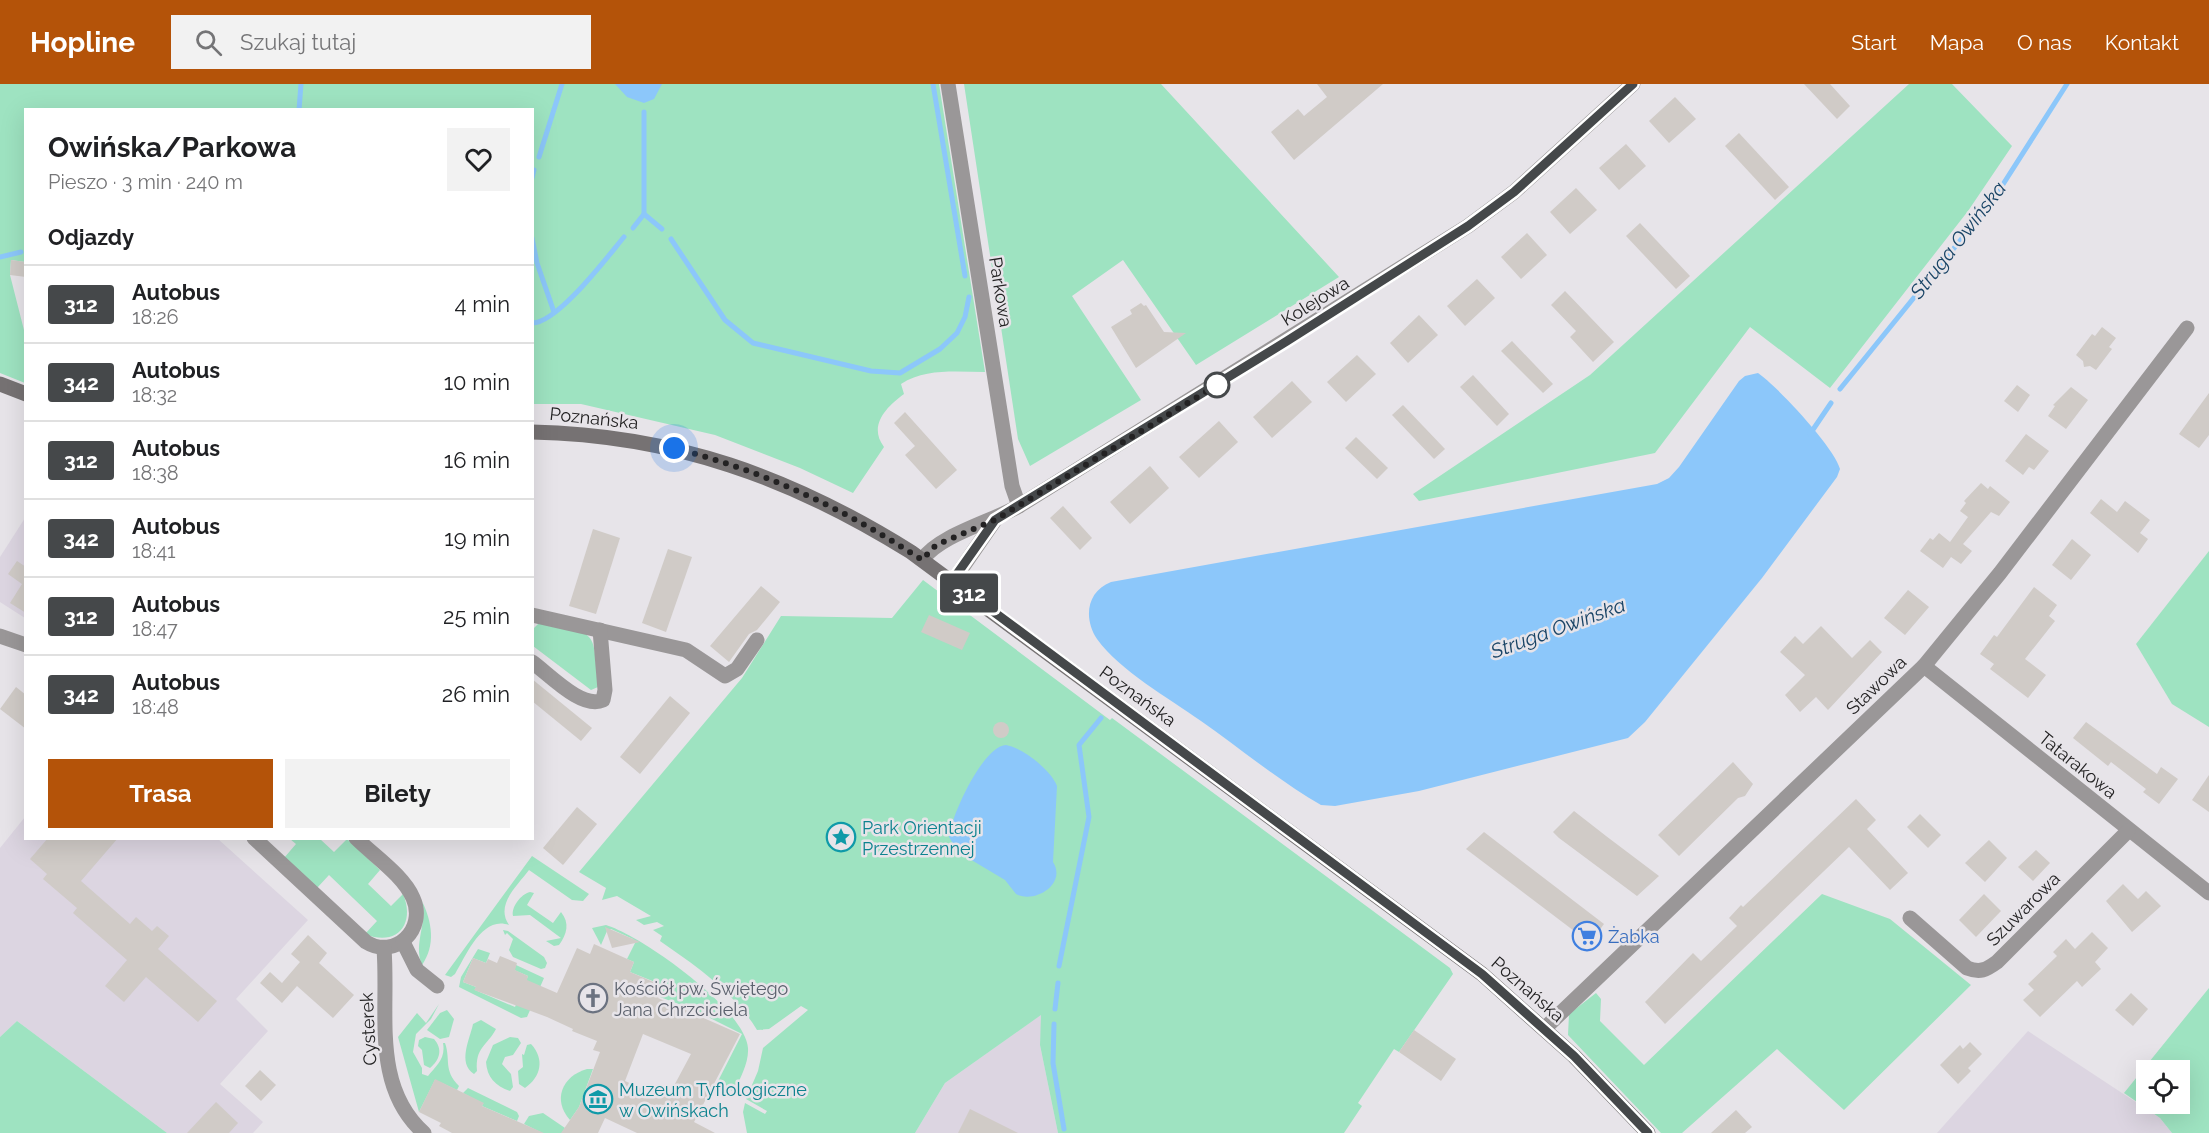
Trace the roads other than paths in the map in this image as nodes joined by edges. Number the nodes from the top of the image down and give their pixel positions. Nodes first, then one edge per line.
1 (948, 84) edge
2 (1633, 84) edge
3 (2187, 328) dead end
4 (0, 384) edge
5 (24, 393) edge
6 (534, 432) edge
7 (1019, 506) junction
8 (995, 520) junction
9 (922, 560) junction
10 (952, 581) junction
11 (534, 615) edge
12 (600, 630) junction
13 (0, 636) edge
14 (757, 640) dead end
15 (24, 644) edge
16 (534, 664) edge
17 (1924, 666) junction
18 (2128, 831) junction
19 (256, 840) edge
20 (358, 840) edge
21 (2209, 893) edge
22 (1910, 918) dead end
23 (403, 942) junction
24 (384, 949) junction
25 (438, 986) dead end
26 (1545, 1028) junction
27 (424, 1133) edge
28 (1648, 1133) edge

1 - 7 street, Parkowa
2 - 7 street, Kolejowa
3 - 17 street, Stawowa
4 - 5 main road
6 - 9 main road, Poznańska
7 - 8 street, Kolejowa
8 - 9 street, Kolejowa
8 - 10 street, Kolejowa
9 - 10 main road, Poznańska
10 - 26 main road, Poznańska
11 - 12 street
12 - 14 street
12 - 16 street
13 - 15 street
17 - 18 street, Tatarakowa
17 - 26 street, Stawowa
18 - 21 street, Tatarakowa
18 - 22 street, Szuwarowa
19 - 24 street
20 - 23 street
23 - 24 street
23 - 25 street
24 - 27 street, Cysterek
26 - 28 main road, Poznańska

